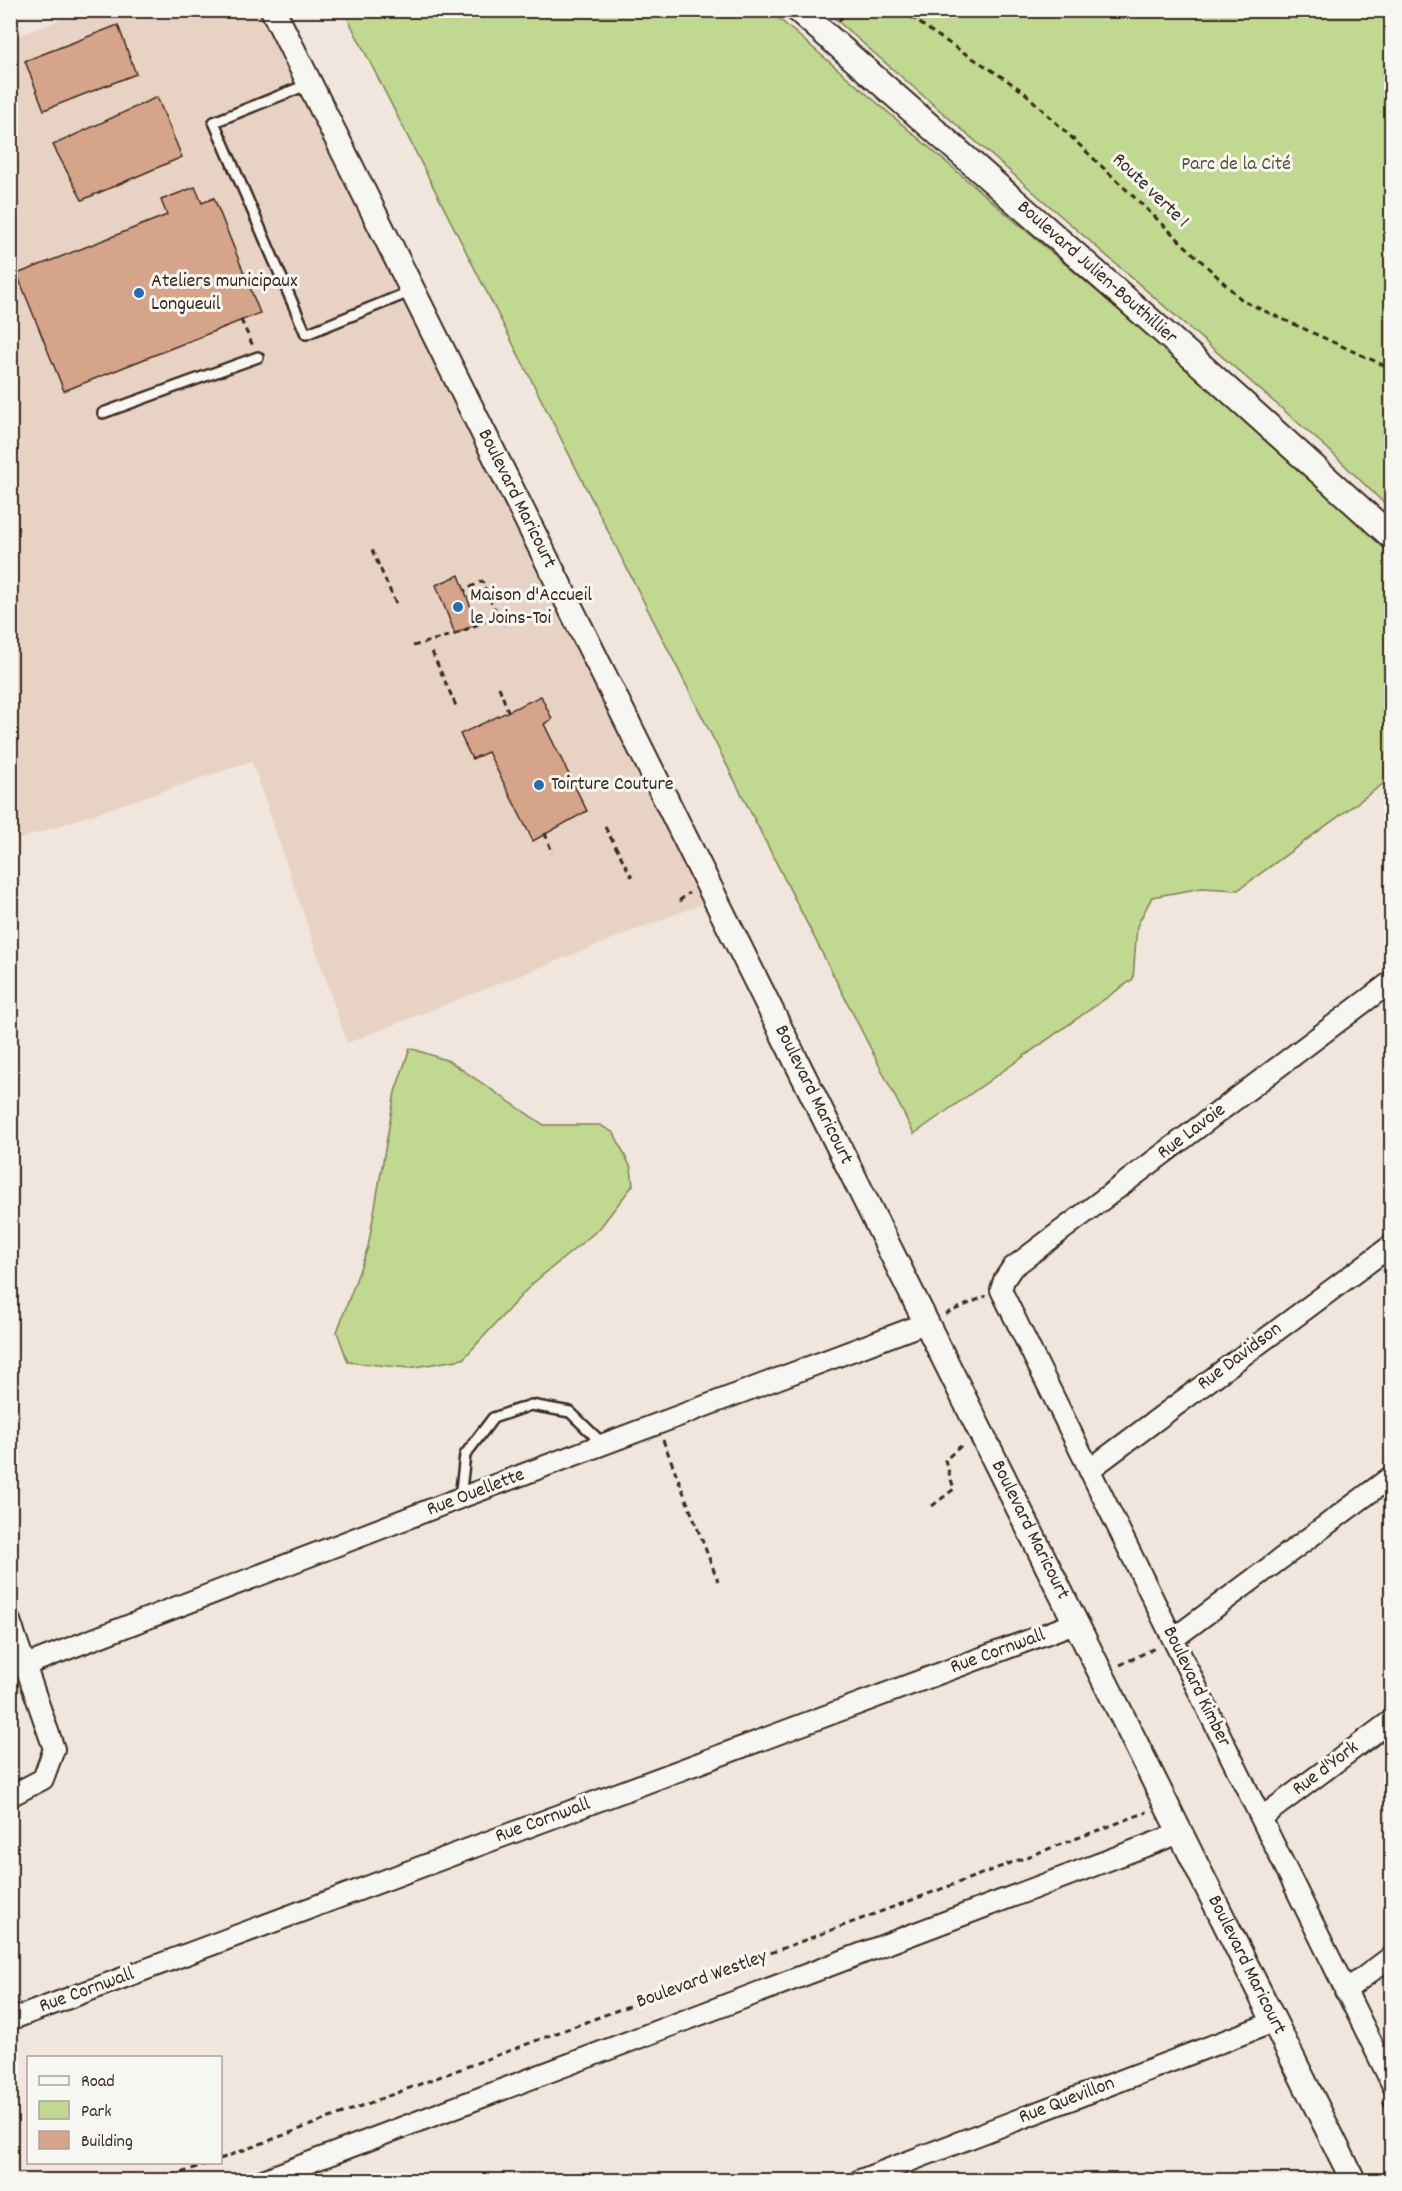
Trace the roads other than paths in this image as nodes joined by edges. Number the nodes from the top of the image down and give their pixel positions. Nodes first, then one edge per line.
1 (273, 10) edge
2 (798, 10) edge
3 (309, 84) junction
4 (412, 291) junction
5 (258, 357) road end
6 (103, 413) dead end
7 (1392, 537) edge
8 (1392, 981) edge
9 (1392, 1245) edge
10 (994, 1293) joint
11 (926, 1323) junction
12 (603, 1444) junction
13 (1089, 1470) junction
14 (1392, 1476) edge
15 (460, 1498) junction
16 (10, 1621) edge
17 (1075, 1623) junction
18 (1166, 1642) junction
19 (26, 1665) junction
20 (1392, 1720) edge
21 (10, 1796) edge
22 (1261, 1818) junction
23 (1180, 1833) junction
24 (1392, 1956) edge
25 (1345, 1991) junction
26 (10, 2020) edge
27 (1274, 2022) junction
28 (1392, 2084) edge
29 (263, 2181) edge
30 (860, 2181) edge
31 (1353, 2181) edge

1 - 3 street, Boulevard Maricourt
2 - 7 street, Boulevard Julien-Bouthillier
3 - 4 street, Boulevard Maricourt
3 - 4 lane
4 - 11 street, Boulevard Maricourt
5 - 6 lane
8 - 10 street, Rue Lavoie
9 - 13 street, Rue Davidson
10 - 13 street, Boulevard Kimber
11 - 12 street, Rue Ouellette
11 - 17 street, Boulevard Maricourt
12 - 15 street, Rue Ouellette
12 - 15 lane
13 - 18 street, Boulevard Kimber
14 - 18 street
15 - 19 street, Rue Ouellette
16 - 19 street
17 - 23 street, Boulevard Maricourt
17 - 26 street, Rue Cornwall
18 - 22 street, Boulevard Kimber
19 - 21 street
20 - 22 street, Rue d'York
22 - 25 street, Boulevard Kimber
23 - 27 street, Boulevard Maricourt
23 - 29 street, Boulevard Westley
24 - 25 street
25 - 28 street, Boulevard Kimber
27 - 30 street, Rue Quevillon
27 - 31 street, Boulevard Maricourt

